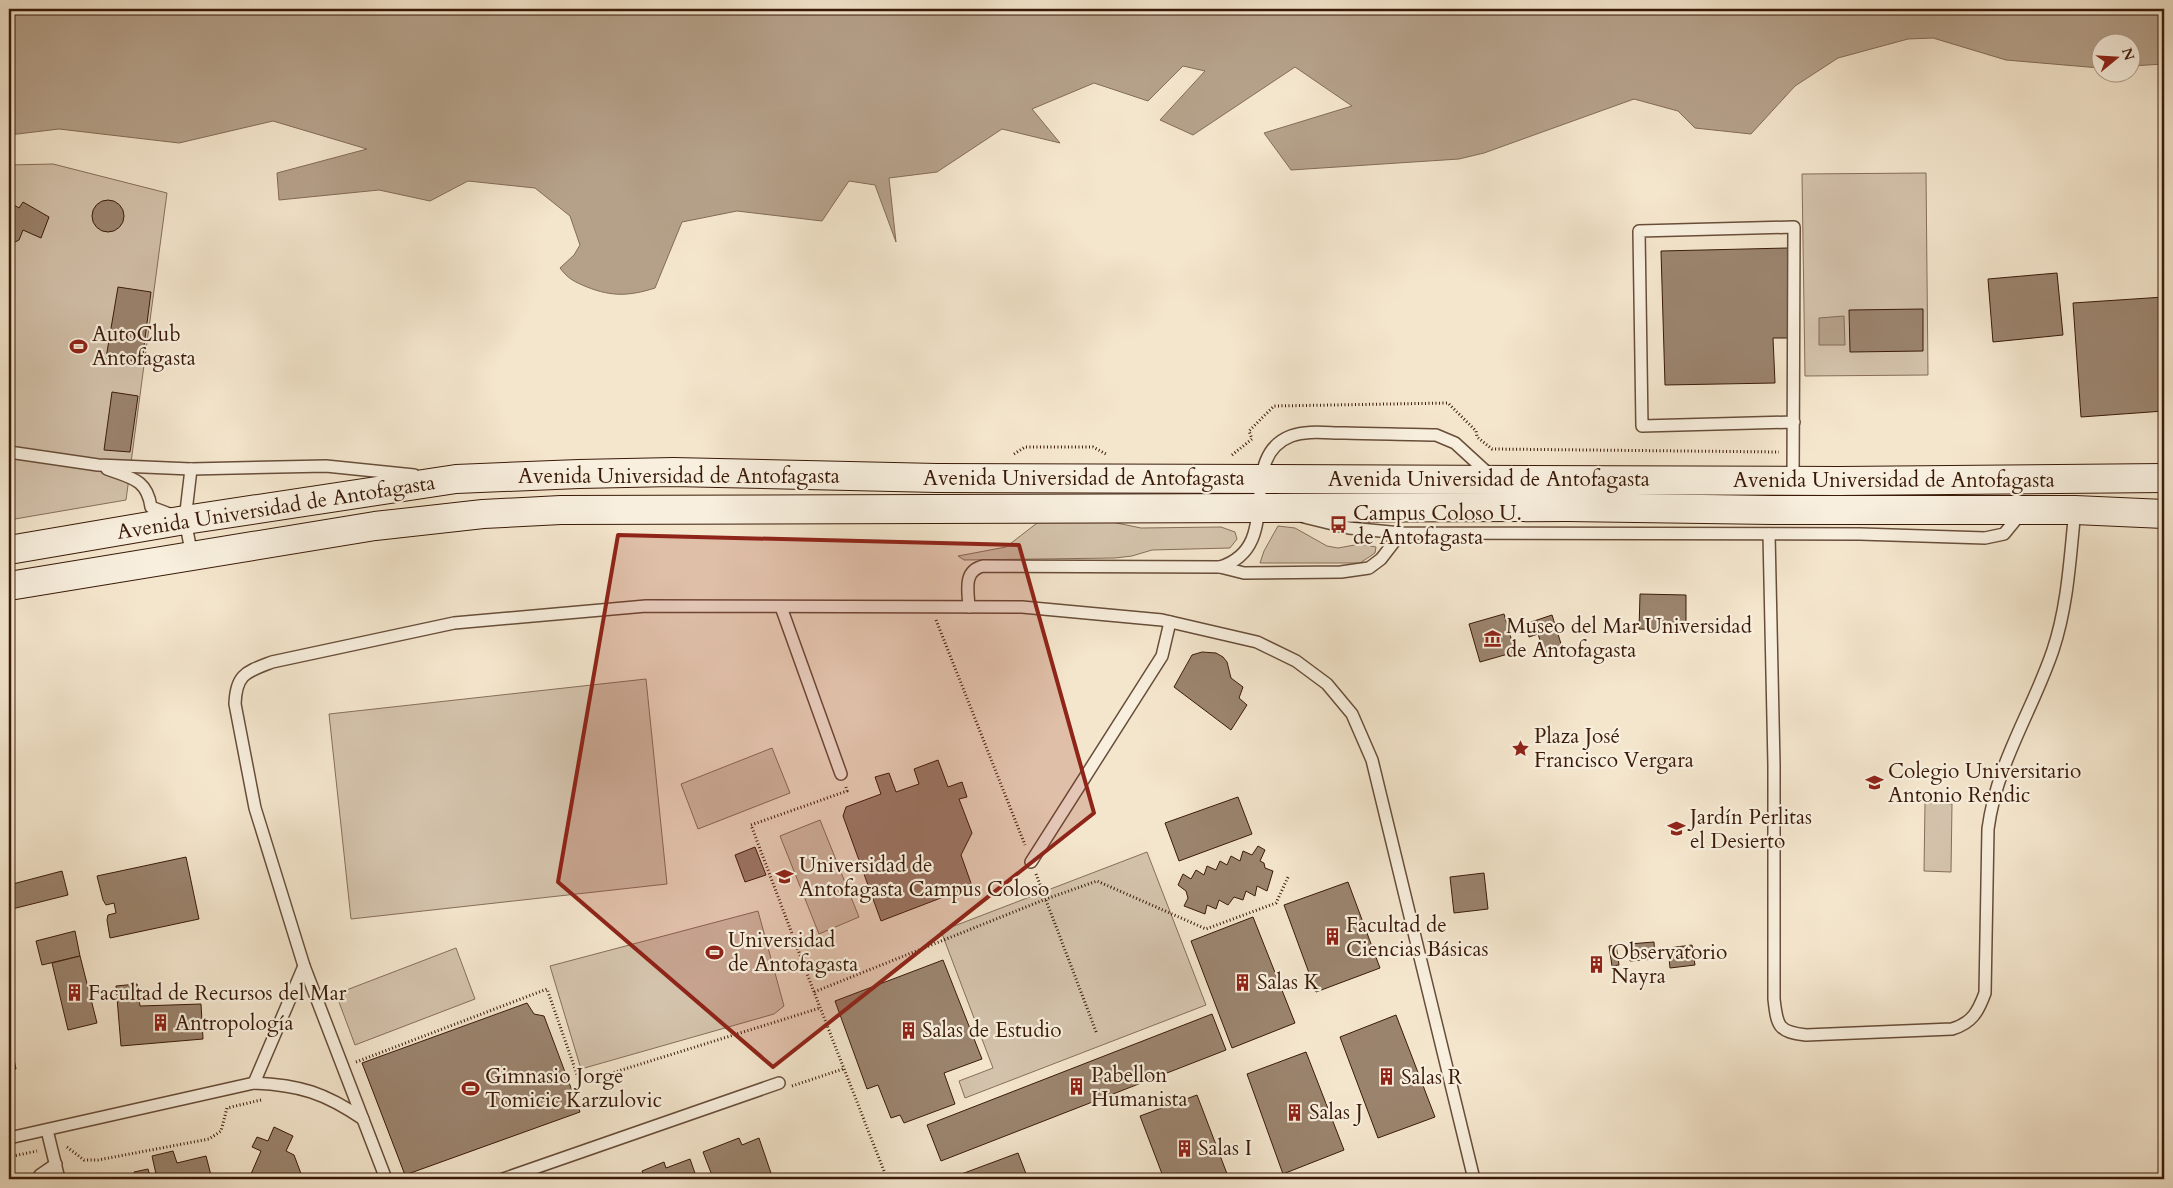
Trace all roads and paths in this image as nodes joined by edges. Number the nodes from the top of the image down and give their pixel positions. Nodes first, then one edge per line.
1 (1794, 422) junction
2 (9, 452) edge
3 (98, 465) junction
4 (191, 469) junction
5 (1261, 478) junction
6 (2164, 478) edge
7 (456, 479) junction
8 (1494, 479) junction
9 (1793, 481) junction
10 (1260, 507) junction
11 (2023, 510) junction
12 (2075, 510) junction
13 (2164, 514) edge
14 (185, 520) junction
15 (1401, 533) junction
16 (1770, 534) junction
17 (9, 550) edge
18 (192, 556) junction
19 (1220, 567) junction
20 (9, 586) edge
21 (930, 606) junction
22 (781, 607) junction
23 (969, 607) junction
24 (1170, 622) junction
25 (841, 774) joint
26 (1031, 862) junction
27 (1289, 874) dead end
28 (1046, 899) junction
29 (304, 966) junction
30 (814, 992) junction
31 (820, 1008) junction
32 (1097, 1034) dead end
33 (344, 1067) junction
34 (778, 1082) dead end
35 (254, 1083) junction
36 (266, 1098) dead end
37 (363, 1119) junction
38 (47, 1130) junction
39 (9, 1138) edge
40 (51, 1148) junction
41 (9, 1156) edge
42 (56, 1164) junction
43 (884, 1171) dead end
44 (40, 1179) edge
45 (59, 1179) edge
46 (386, 1179) edge
47 (504, 1179) edge
48 (1474, 1179) edge

1 - 1 lane
1 - 9 lane
2 - 3 lane
3 - 4 lane
3 - 14 lane
4 - 7 lane
4 - 14 lane
5 - 7 main road, Avenida Universidad de Antofagasta
5 - 8 main road, Avenida Universidad de Antofagasta
5 - 8 lane
5 - 10 lane
6 - 9 main road, Avenida Universidad de Antofagasta
7 - 14 main road, Avenida Universidad de Antofagasta
8 - 9 main road, Avenida Universidad de Antofagasta
10 - 11 main road, Avenida Universidad de Antofagasta
10 - 15 lane
10 - 18 main road, Avenida Universidad de Antofagasta
10 - 19 lane
11 - 12 main road, Avenida Universidad de Antofagasta
11 - 16 lane
12 - 13 main road, Avenida Universidad de Antofagasta
12 - 16 lane
14 - 17 main road, Avenida Universidad de Antofagasta
14 - 18 lane
15 - 16 lane
15 - 19 lane
18 - 20 main road, Avenida Universidad de Antofagasta
19 - 23 lane
21 - 22 lane
21 - 23 lane
21 - 26 path
22 - 25 lane
22 - 29 lane
23 - 24 lane
24 - 26 lane
24 - 48 lane
25 - 30 path
26 - 28 path
27 - 28 path
28 - 30 path
28 - 32 path
29 - 33 lane
29 - 35 lane
30 - 31 path
31 - 33 path
31 - 43 path
33 - 37 lane
34 - 47 lane
35 - 37 lane
35 - 38 lane
36 - 40 path
37 - 46 lane
38 - 39 lane
38 - 40 lane
40 - 41 path
40 - 42 lane
42 - 44 lane
42 - 45 lane

